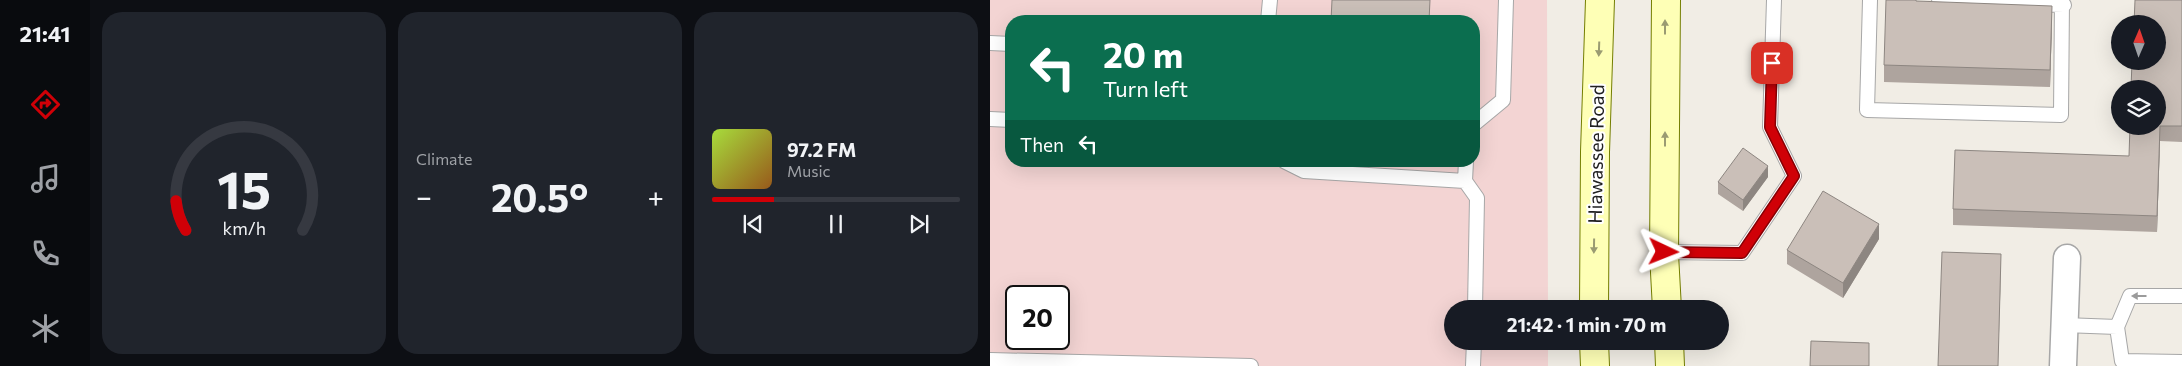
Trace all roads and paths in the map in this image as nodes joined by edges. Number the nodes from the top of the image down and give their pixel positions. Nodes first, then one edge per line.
1 (1270, 0) edge
2 (1506, 0) edge
3 (1600, 0) edge
4 (1666, 0) edge
5 (1774, 0) edge
6 (1870, 0) edge
7 (1928, 2) edge
8 (2063, 2) edge
9 (1269, 15) edge
10 (990, 43) edge
11 (1005, 44) edge
12 (990, 119) edge
13 (1480, 119) edge
14 (1005, 120) edge
15 (1296, 167) edge
16 (1466, 167) edge
17 (1465, 181) junction
18 (1664, 252) junction
19 (2067, 258) dead end
20 (2182, 296) edge
21 (1475, 300) edge
22 (1594, 300) edge
23 (1667, 300) edge
24 (2064, 326) junction
25 (2117, 327) junction
26 (1474, 350) edge
27 (1669, 350) edge
28 (990, 360) edge
29 (2182, 362) edge
30 (1251, 366) edge
31 (1473, 366) edge
32 (1670, 366) edge
33 (2063, 366) edge

1 - 9 lane
2 - 13 lane
3 -> 22 main road, Hiawassee Road
18 -> 4 main road
5 - 18 lane
6 - 8 lane
7 - 8 lane
10 - 11 lane
12 - 14 lane
15 - 17 lane
16 - 17 lane
17 - 21 lane
18 - 23 main road
19 - 24 street
20 -> 25 lane
24 - 25 lane
24 - 33 street
25 - 29 lane
26 - 31 lane
27 - 32 main road
28 - 30 lane

